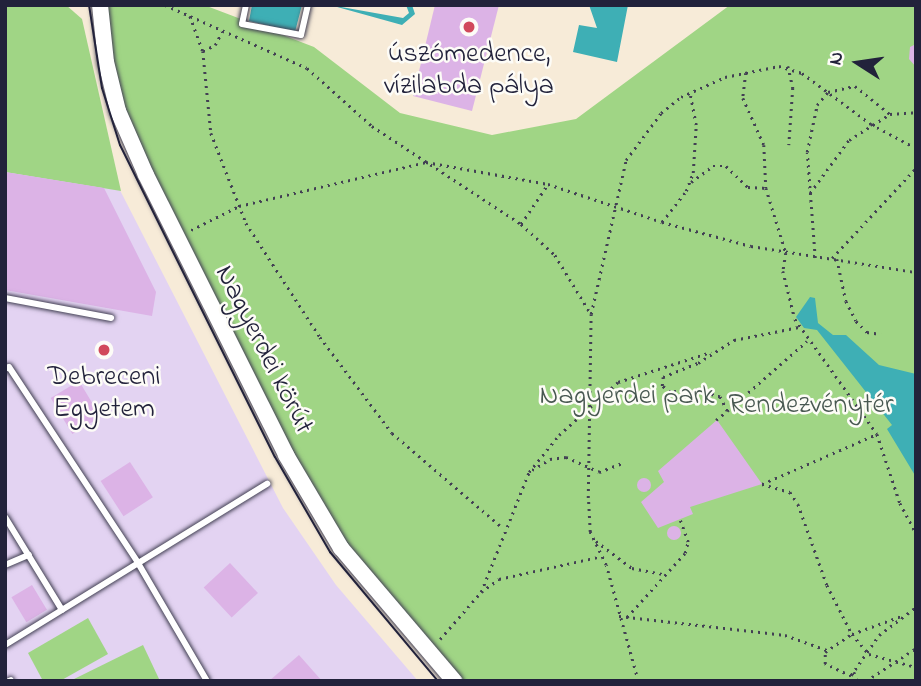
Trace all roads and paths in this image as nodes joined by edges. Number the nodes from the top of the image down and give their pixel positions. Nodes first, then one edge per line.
1 (100, 5) edge
2 (165, 5) edge
3 (246, 5) edge
4 (308, 5) edge
5 (190, 16) junction
6 (223, 31) junction
7 (203, 51) junction
8 (788, 66) junction
9 (746, 72) junction
10 (690, 91) junction
11 (828, 92) junction
12 (916, 112) edge
13 (890, 114) junction
14 (871, 124) junction
15 (789, 145) dead end
16 (916, 148) edge
17 (426, 162) junction
18 (916, 168) edge
19 (548, 184) junction
20 (689, 184) junction
21 (766, 188) junction
22 (810, 193) junction
23 (239, 206) junction
24 (613, 206) junction
25 (662, 222) junction
26 (521, 224) junction
27 (176, 237) junction
28 (786, 253) junction
29 (815, 258) junction
30 (835, 258) junction
31 (916, 272) edge
32 (5, 298) edge
33 (591, 314) junction
34 (111, 318) dead end
35 (800, 328) junction
36 (881, 334) dead end
37 (807, 341) junction
38 (711, 352) junction
39 (5, 369) edge
40 (592, 401) junction
41 (727, 411) junction
42 (716, 420) dead end
43 (877, 434) junction
44 (622, 463) dead end
45 (589, 470) junction
46 (529, 472) junction
47 (267, 484) dead end
48 (5, 517) edge
49 (680, 520) dead end
50 (503, 528) junction
51 (916, 533) edge
52 (596, 541) junction
53 (29, 555) junction
54 (599, 556) junction
55 (138, 563) junction
56 (5, 565) edge
57 (665, 574) junction
58 (481, 592) junction
59 (916, 607) edge
60 (62, 610) junction
61 (904, 615) junction
62 (619, 616) junction
63 (626, 617) junction
64 (852, 634) junction
65 (5, 645) edge
66 (916, 648) edge
67 (827, 650) junction
68 (428, 651) junction
69 (869, 654) junction
70 (898, 663) junction
71 (916, 667) edge
72 (854, 672) junction
73 (851, 676) junction
74 (207, 681) edge
75 (454, 681) edge
76 (638, 681) edge
77 (847, 681) edge
78 (856, 681) edge
79 (866, 681) edge

1 - 27 street, Nagyerdei körút
2 - 5 path
3 - 4 lane
5 - 6 path
5 - 7 path
6 - 7 path
6 - 17 path
7 - 23 path
8 - 9 path
8 - 11 path
8 - 15 path
9 - 10 path
9 - 21 path
10 - 20 path
10 - 24 path
11 - 13 path
11 - 14 path
11 - 22 path
12 - 13 path
13 - 14 path
14 - 16 path
14 - 22 path
17 - 19 path
17 - 23 path
17 - 26 path
18 - 30 path
19 - 24 path
19 - 26 path
20 - 21 path
20 - 25 path
21 - 28 path
22 - 29 path
23 - 27 path
23 - 50 path
24 - 25 path
24 - 33 path
25 - 28 path
26 - 33 path
27 - 68 street, Nagyerdei körút
28 - 29 path
28 - 35 path
29 - 30 path
30 - 31 path
30 - 36 path
32 - 34 lane
33 - 40 path
35 - 37 path
35 - 38 path
37 - 41 path
37 - 43 path
38 - 40 path
38 - 41 path
39 - 55 lane
40 - 45 path
40 - 46 path
41 - 42 path
43 - 51 path
43 - 64 path
44 - 45 path
45 - 46 path
45 - 52 path
46 - 50 path
47 - 55 lane
48 - 53 lane
49 - 57 path
50 - 58 path
52 - 54 path
52 - 57 path
53 - 56 lane
53 - 60 lane
54 - 58 path
54 - 62 path
55 - 60 lane
55 - 74 lane
57 - 63 path
58 - 68 path
59 - 61 path
60 - 65 lane
61 - 64 path
61 - 69 path
62 - 63 path
62 - 76 path
63 - 67 path
64 - 67 path
64 - 69 path
66 - 70 path
67 - 73 path
68 - 75 street, Nagyerdei körút
69 - 70 path
69 - 72 path
70 - 71 path
70 - 79 path
72 - 73 path
72 - 78 path
73 - 77 path

